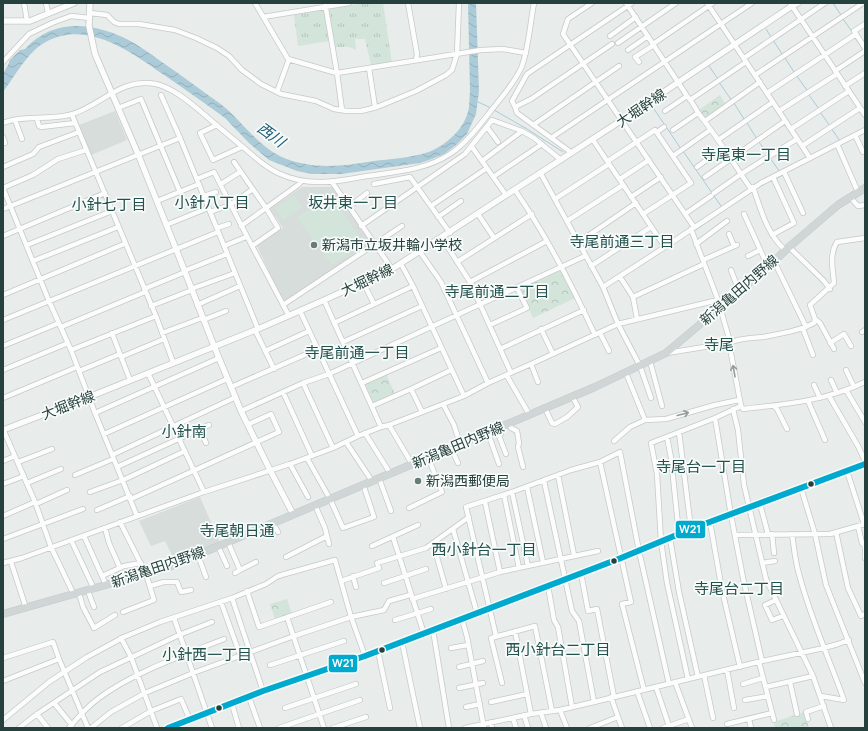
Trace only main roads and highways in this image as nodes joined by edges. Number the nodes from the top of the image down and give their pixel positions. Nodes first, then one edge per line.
1 (865, 188) edge
2 (3, 614) edge

1 - 2 main road, 新潟亀田内野線

